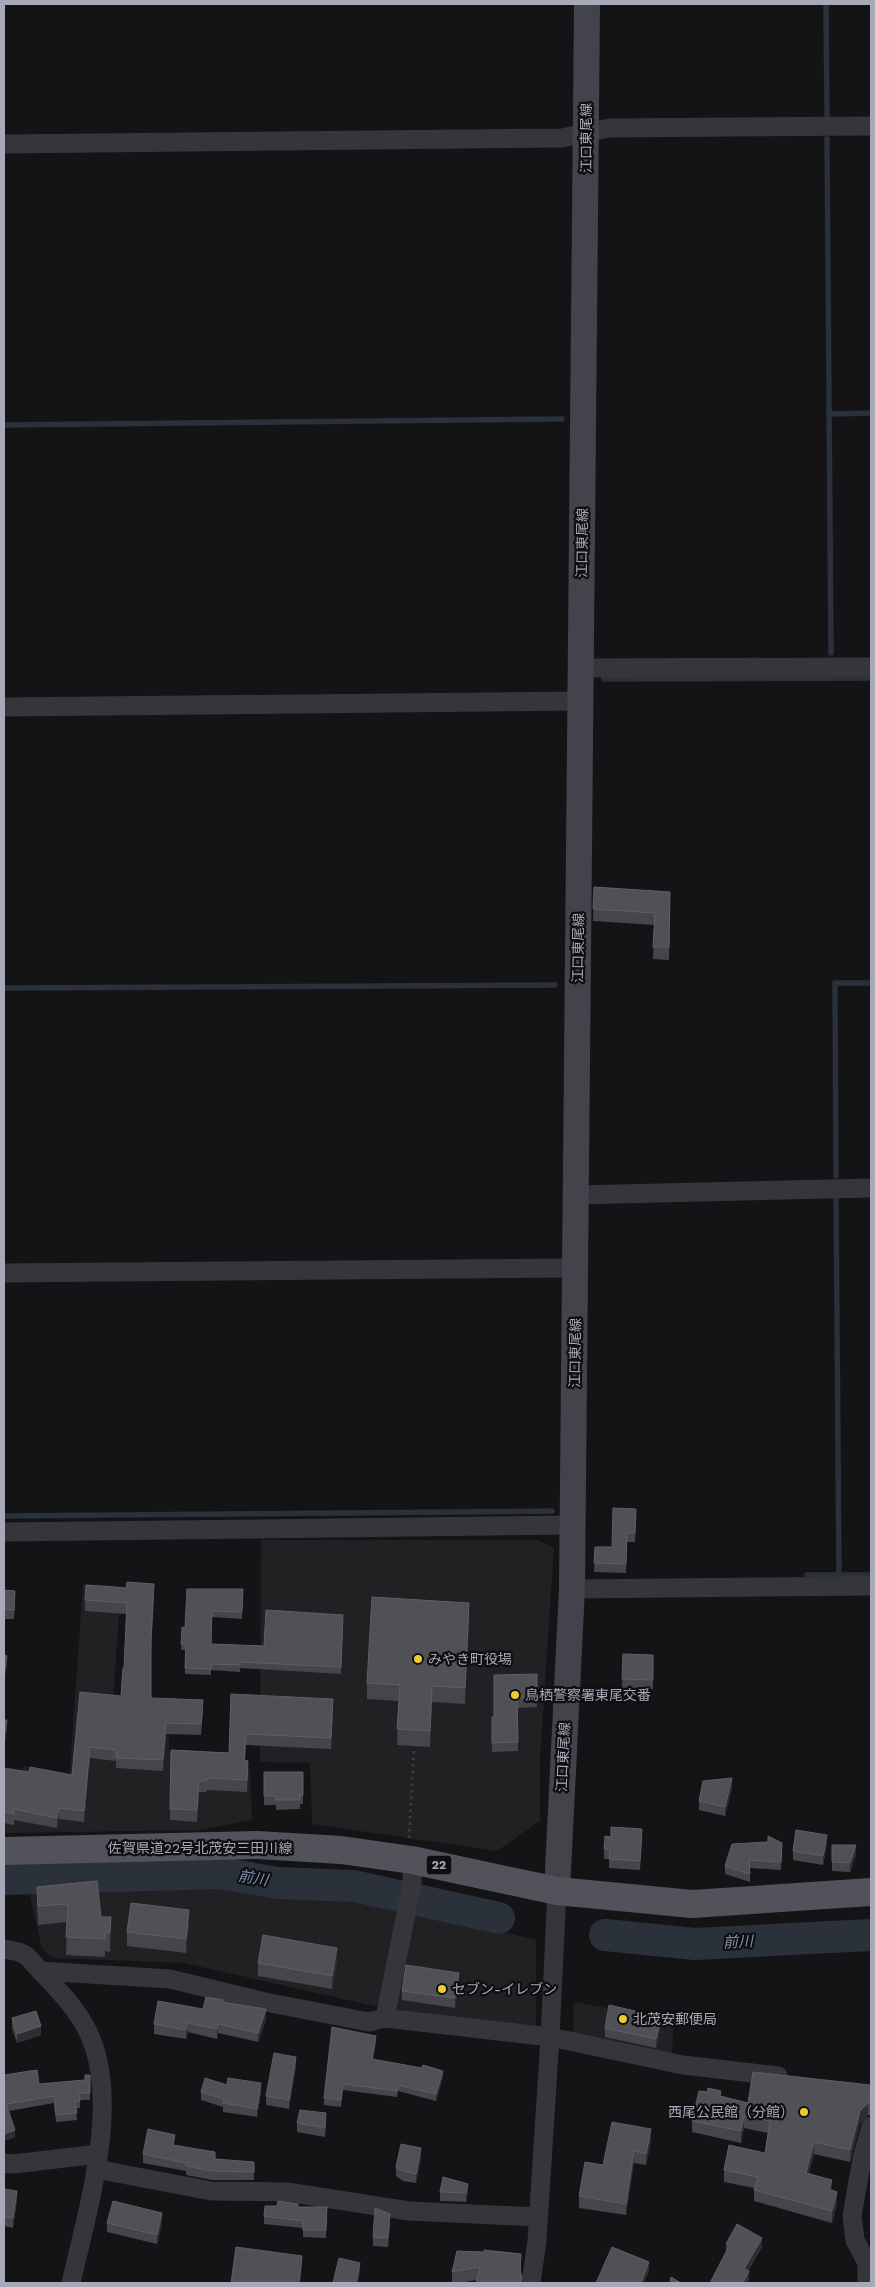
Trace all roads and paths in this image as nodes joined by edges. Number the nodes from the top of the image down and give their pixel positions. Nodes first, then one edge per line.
1 (587, 4) edge
2 (871, 126) edge
3 (586, 132) junction
4 (4, 144) edge
5 (871, 667) edge
6 (581, 668) junction
7 (580, 701) junction
8 (4, 707) edge
9 (871, 1188) edge
10 (576, 1195) junction
11 (575, 1268) junction
12 (4, 1273) edge
13 (573, 1526) junction
14 (4, 1532) edge
15 (871, 1586) edge
16 (572, 1589) junction
17 (414, 1748) dead end
18 (4, 1851) edge
19 (411, 1862) junction
20 (557, 1891) junction
21 (871, 1892) edge
22 (4, 1949) edge
23 (40, 1971) junction
24 (385, 2018) junction
25 (550, 2037) junction
26 (792, 2077) edge
27 (871, 2126) edge
28 (97, 2162) junction
29 (4, 2163) edge
30 (538, 2217) junction
31 (71, 2283) edge
32 (531, 2283) edge
33 (867, 2283) edge

1 - 3 main road, 江口東尾線
2 - 3 street
3 - 4 street
3 - 6 main road, 江口東尾線
5 - 6 street
6 - 7 main road, 江口東尾線
7 - 8 street
7 - 10 main road, 江口東尾線
9 - 10 street
10 - 11 main road, 江口東尾線
11 - 12 street
11 - 13 main road, 江口東尾線
13 - 14 street
13 - 16 main road, 江口東尾線
15 - 16 street
16 - 20 main road, 江口東尾線
17 - 19 path
18 - 19 main road, 佐賀県道22号北茂安三田川線 / 22
19 - 20 main road, 佐賀県道22号北茂安三田川線 / 22
19 - 24 street
20 - 21 main road, 佐賀県道22号北茂安三田川線 / 22
20 - 25 street
22 - 23 street
23 - 24 street
23 - 28 street
24 - 25 street
25 - 26 street
25 - 30 street
27 - 33 street
28 - 29 street
28 - 30 street
28 - 31 street
30 - 32 street

